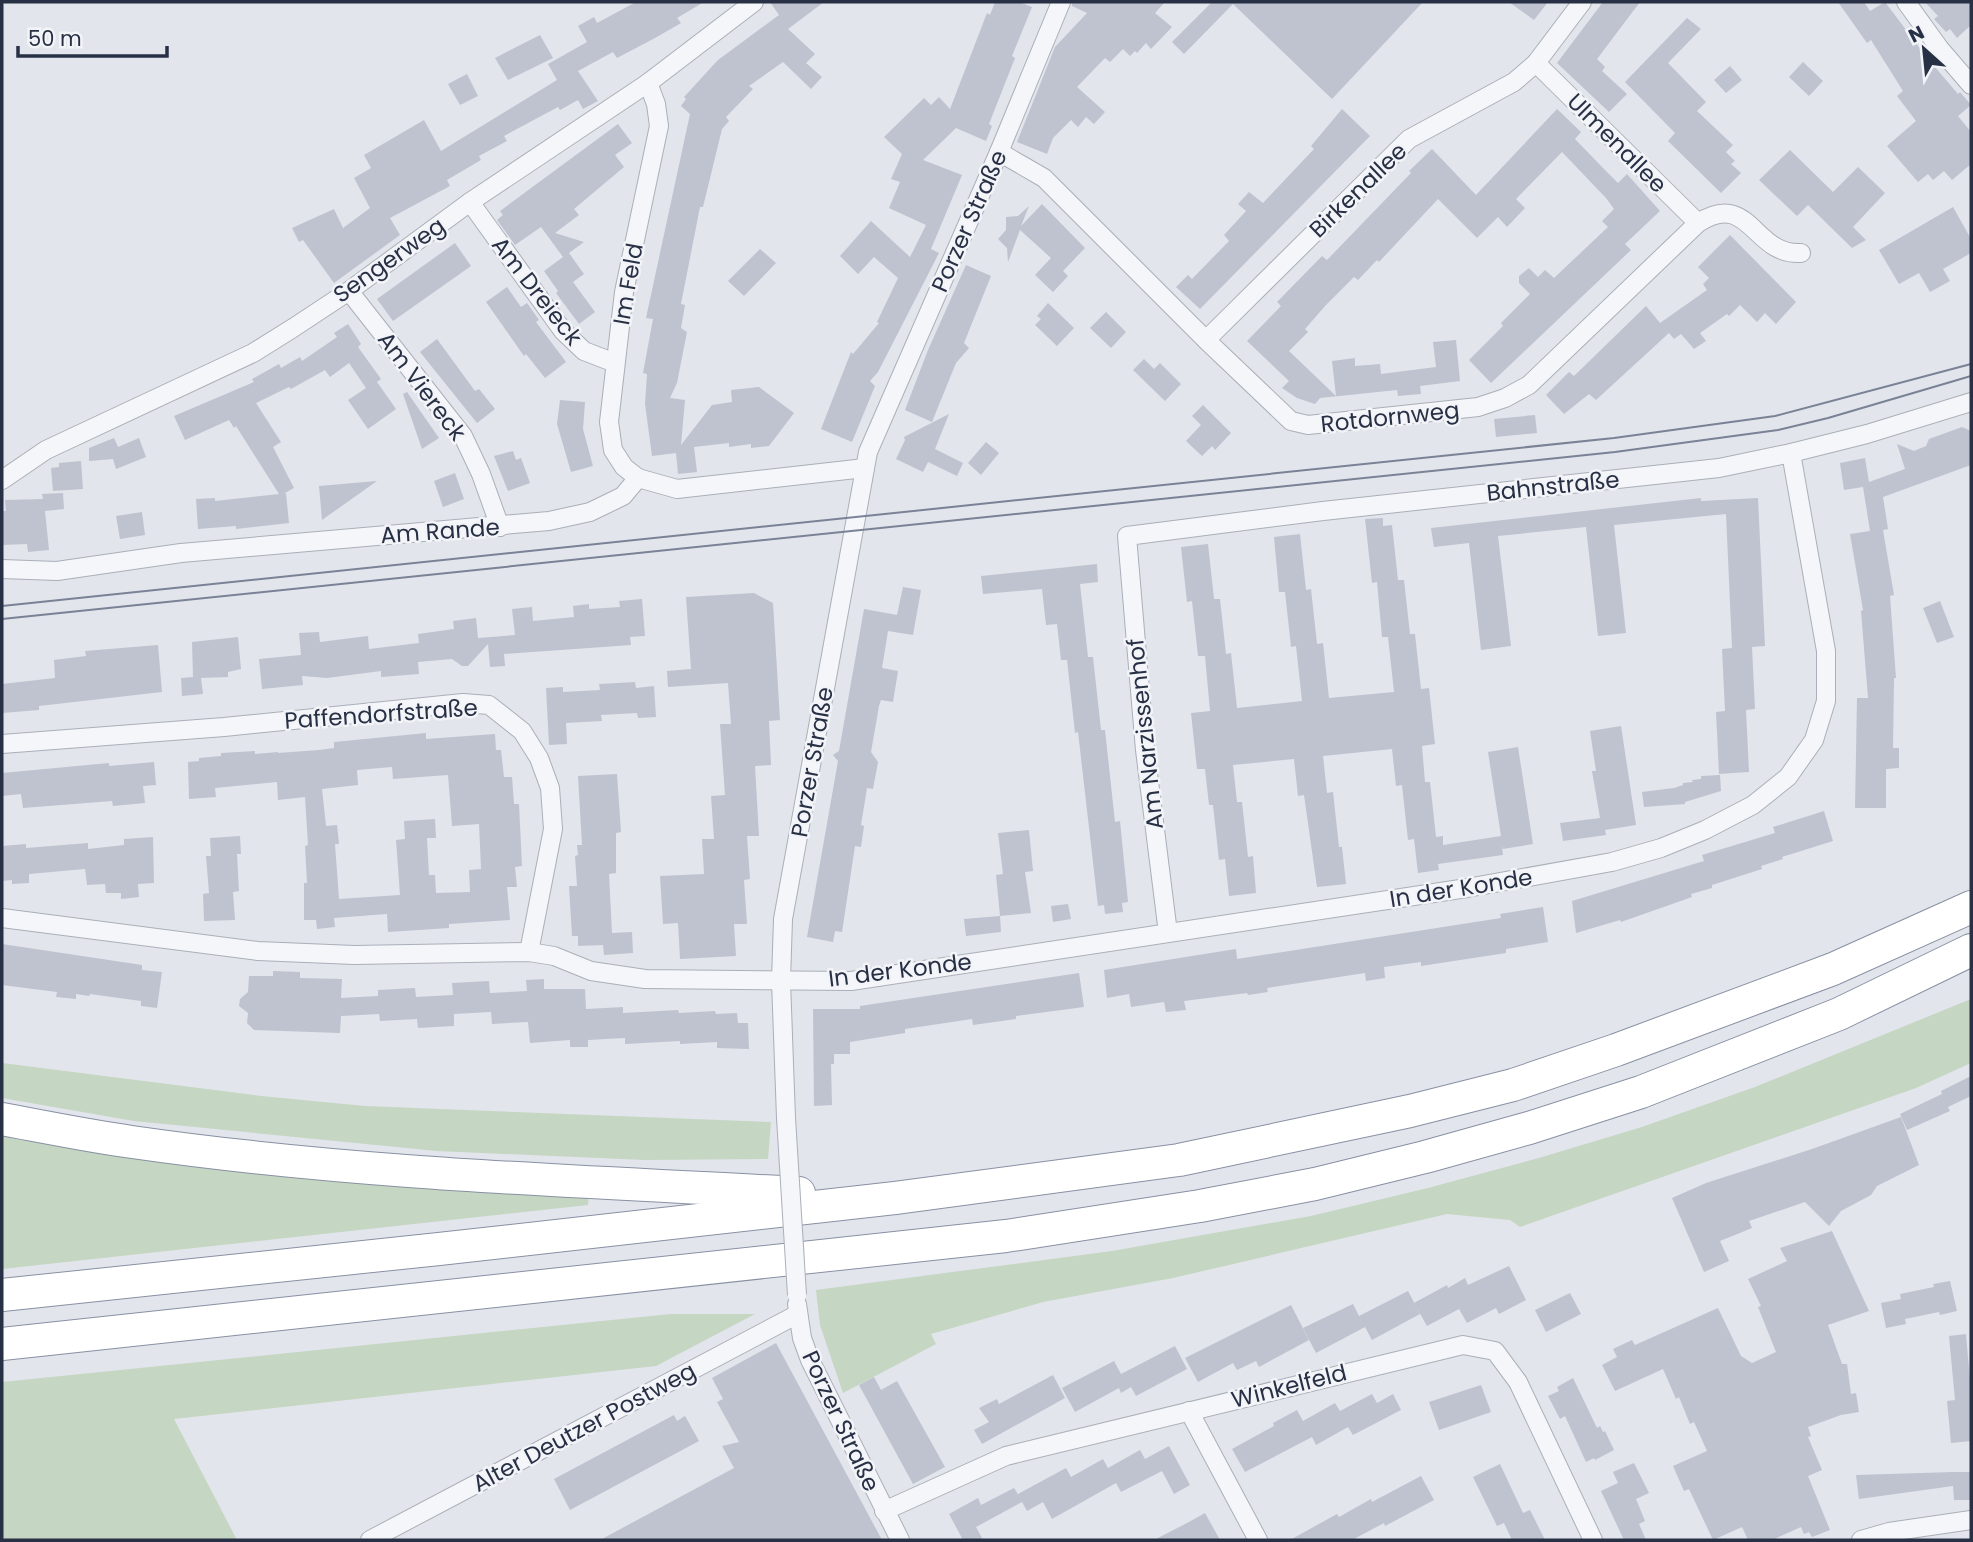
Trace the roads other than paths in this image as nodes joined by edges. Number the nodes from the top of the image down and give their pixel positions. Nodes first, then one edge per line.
1 (754, 2) edge
2 (1062, 2) edge
3 (1582, 2) edge
4 (1906, 2) edge
5 (1536, 63) junction
6 (648, 83) junction
7 (1971, 85) edge
8 (999, 152) junction
9 (470, 202) junction
10 (1698, 223) junction
11 (1801, 253) dead end
12 (349, 291) junction
13 (1206, 340) junction
14 (615, 363) junction
15 (1971, 402) edge
16 (1791, 453) junction
17 (866, 468) junction
18 (638, 478) junction
19 (2, 480) edge
20 (500, 527) junction
21 (1127, 536) joint
22 (2, 569) edge
23 (2, 744) edge
24 (1971, 907) edge
25 (2, 918) edge
26 (1168, 933) junction
27 (1971, 950) edge
28 (529, 952) junction
29 (781, 981) junction
30 (2, 1119) edge
31 (895, 1198) junction
32 (2, 1295) edge
33 (798, 1314) junction
34 (2, 1344) edge
35 (1189, 1411) junction
36 (884, 1511) junction
37 (1971, 1520) edge
38 (370, 1540) edge
39 (900, 1540) edge
40 (1258, 1540) edge
41 (1593, 1540) edge
42 (1861, 1540) edge

1 - 6 street, Sengerweg
2 - 8 street, Porzer Straße
3 - 5 street, Birkenallee
4 - 7 street
5 - 10 street, Ulmenallee
5 - 13 street, Birkenallee
6 - 9 street, Sengerweg
6 - 14 street, Im Feld
8 - 13 street, Rotdornweg
8 - 17 street, Porzer Straße
9 - 12 street, Sengerweg
9 - 14 street, Am Dreieck
10 - 11 street, Rotdornweg
10 - 13 street, Rotdornweg
12 - 19 street, Sengerweg
12 - 20 street, Am Viereck
14 - 18 street, Im Feld
15 - 16 street, Bahnstraße
16 - 21 street, Bahnstraße
16 - 26 street, In der Konde
17 - 18 street
17 - 29 street, Porzer Straße
18 - 20 street, Am Rande
20 - 22 street, Am Rande
21 - 26 street, Am Narzissenhof
23 - 28 street, Paffendorfstraße
24 - 31 highway
25 - 28 street
26 - 29 street, In der Konde
27 - 34 highway
28 - 29 street
29 - 33 street, Porzer Straße, bridge
30 - 31 highway
31 - 32 highway
33 - 36 street, Porzer Straße
33 - 38 street, Alter Deutzer Postweg
35 - 36 street, Winkelfeld
35 - 40 street
35 - 41 street, Winkelfeld
36 - 39 street, Porzer Straße
37 - 42 street

